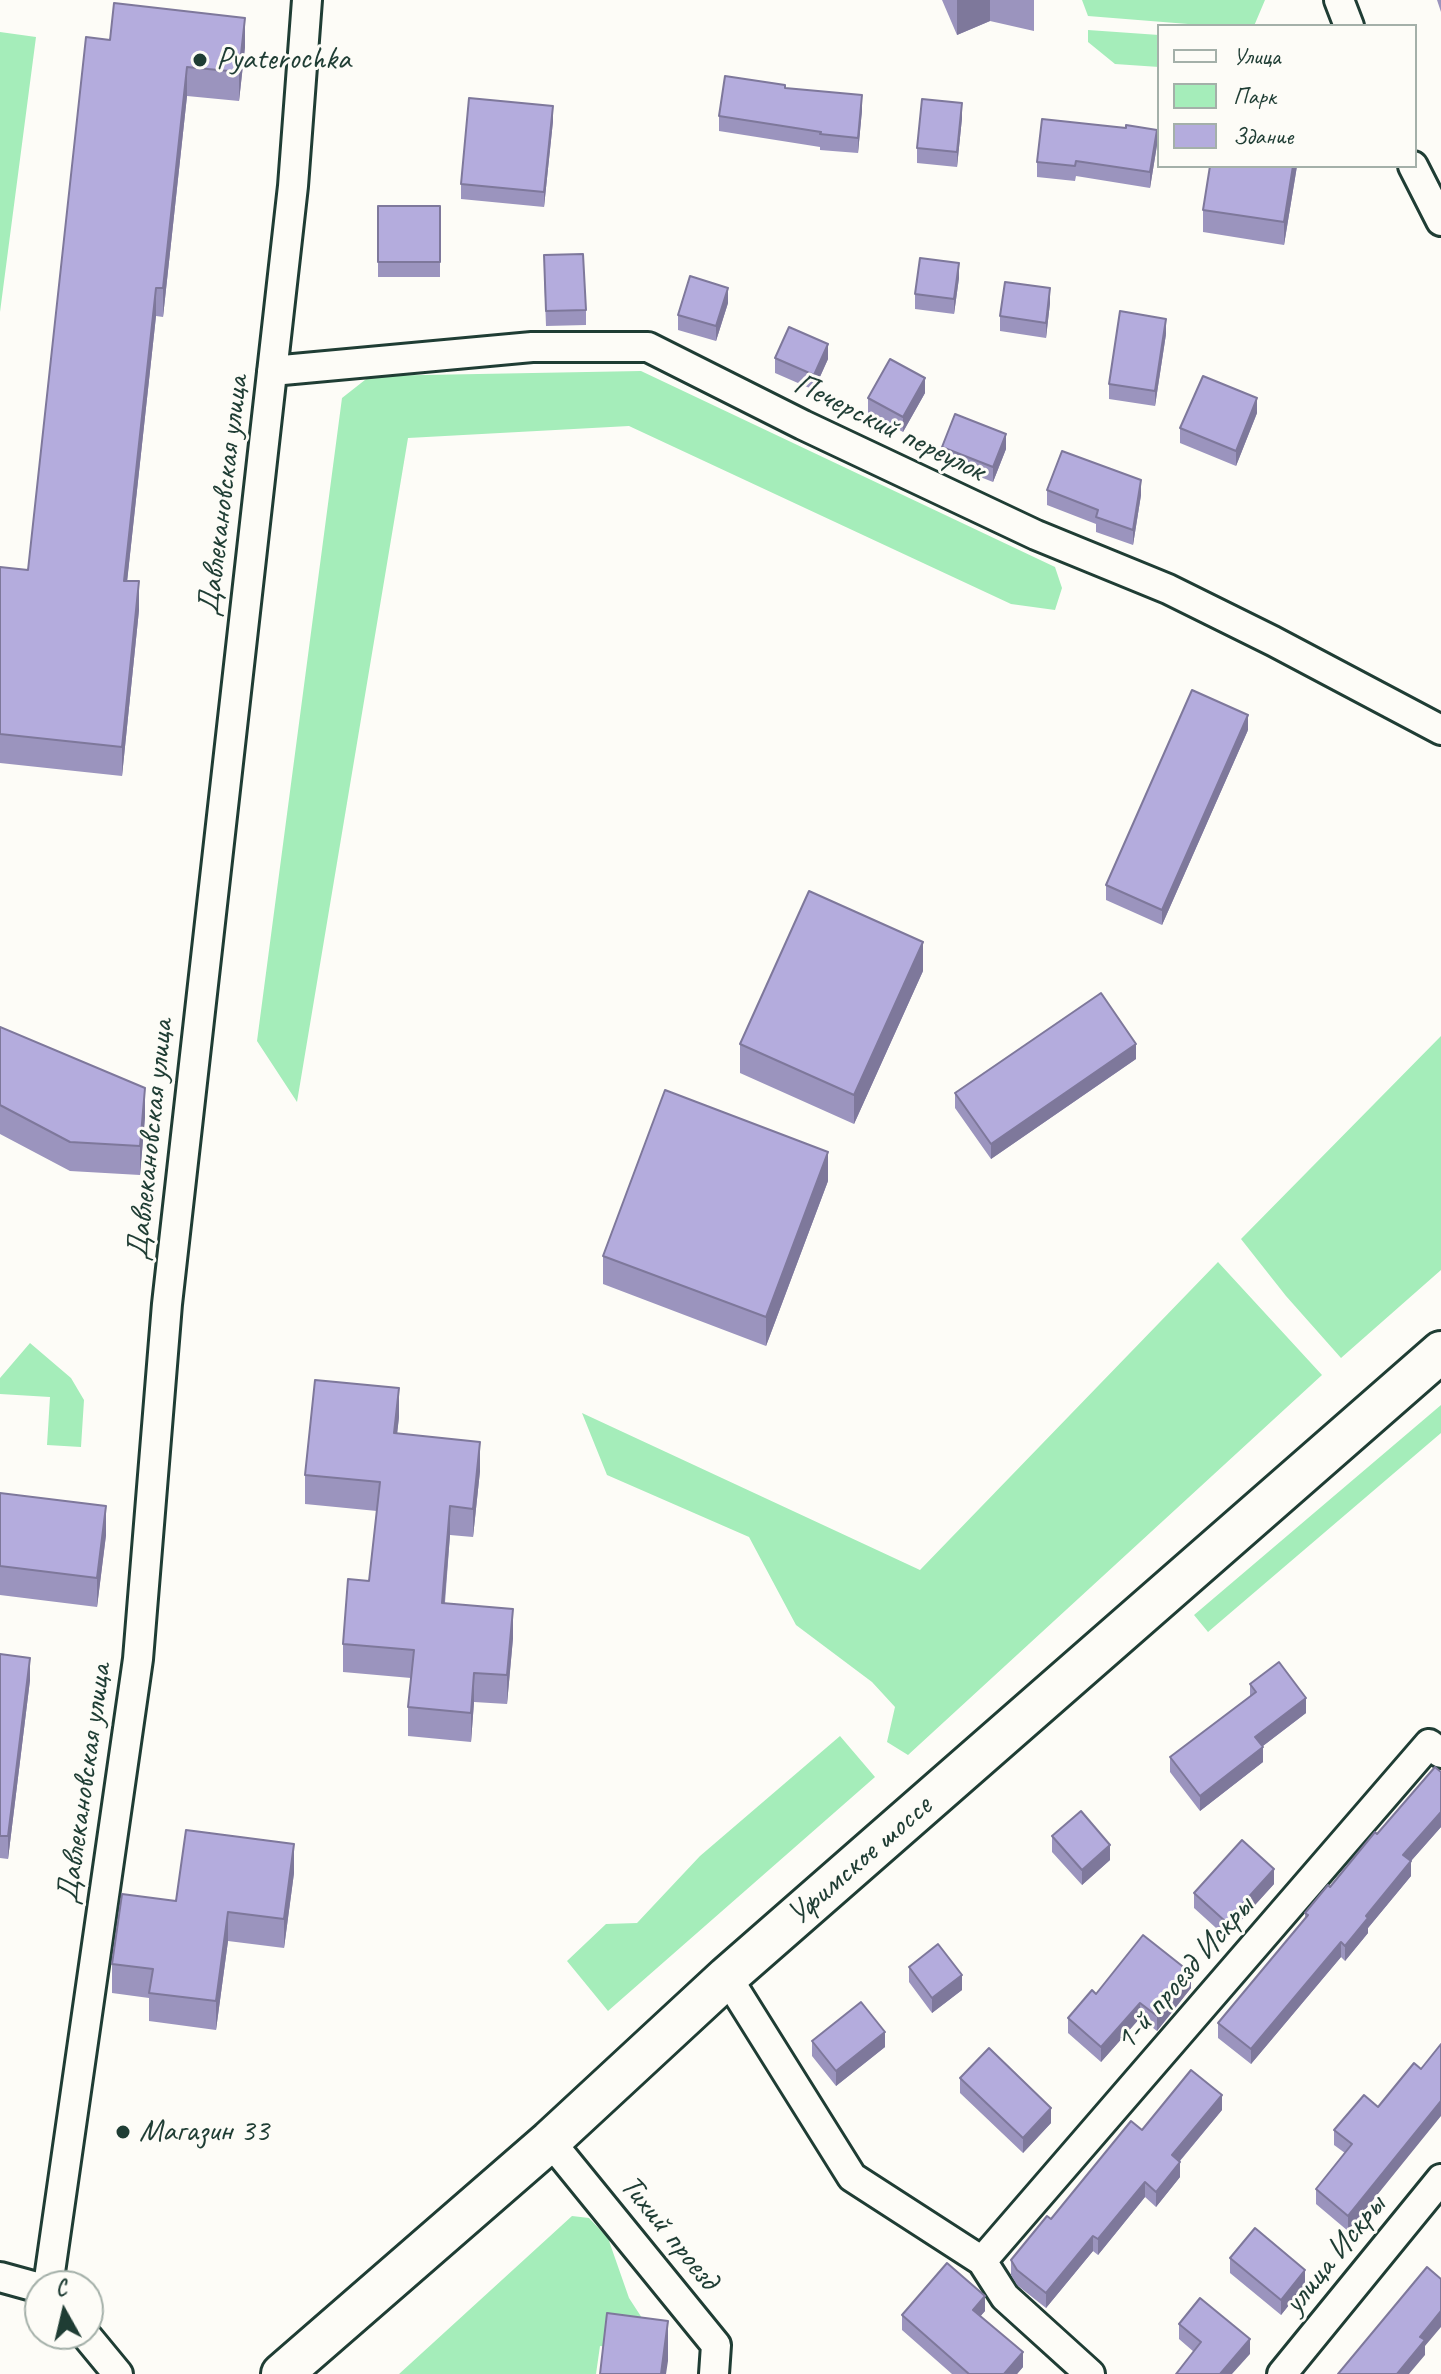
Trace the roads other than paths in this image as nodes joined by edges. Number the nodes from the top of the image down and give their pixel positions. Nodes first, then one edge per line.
1 (307, 0) edge
2 (1339, 0) edge
3 (1348, 24) edge
4 (1414, 168) edge
5 (1441, 221) edge
6 (272, 371) junction
7 (1441, 730) edge
8 (1441, 1352) edge
9 (1441, 1753) edge
10 (727, 1977) junction
11 (550, 2141) junction
12 (1441, 2179) edge
13 (982, 2261) junction
14 (50, 2270) edge
15 (0, 2277) edge
16 (24, 2284) edge
17 (98, 2350) edge
18 (118, 2374) edge
19 (282, 2374) edge
20 (714, 2374) edge
21 (1090, 2374) edge
22 (1282, 2374) edge

1 - 6 street, Давлекановская улица
2 - 3 street
4 - 5 street
6 - 7 street, Печерский переулок
6 - 14 street, Давлекановская улица
8 - 10 main road, Уфимское шоссе
9 - 13 street, 1-й проезд Искры
10 - 11 main road, Уфимское шоссе
10 - 13 street
11 - 19 main road, Уфимское шоссе
11 - 20 street, Тихий проезд
12 - 22 street, улица Искры
13 - 21 street
15 - 16 street
17 - 18 street

